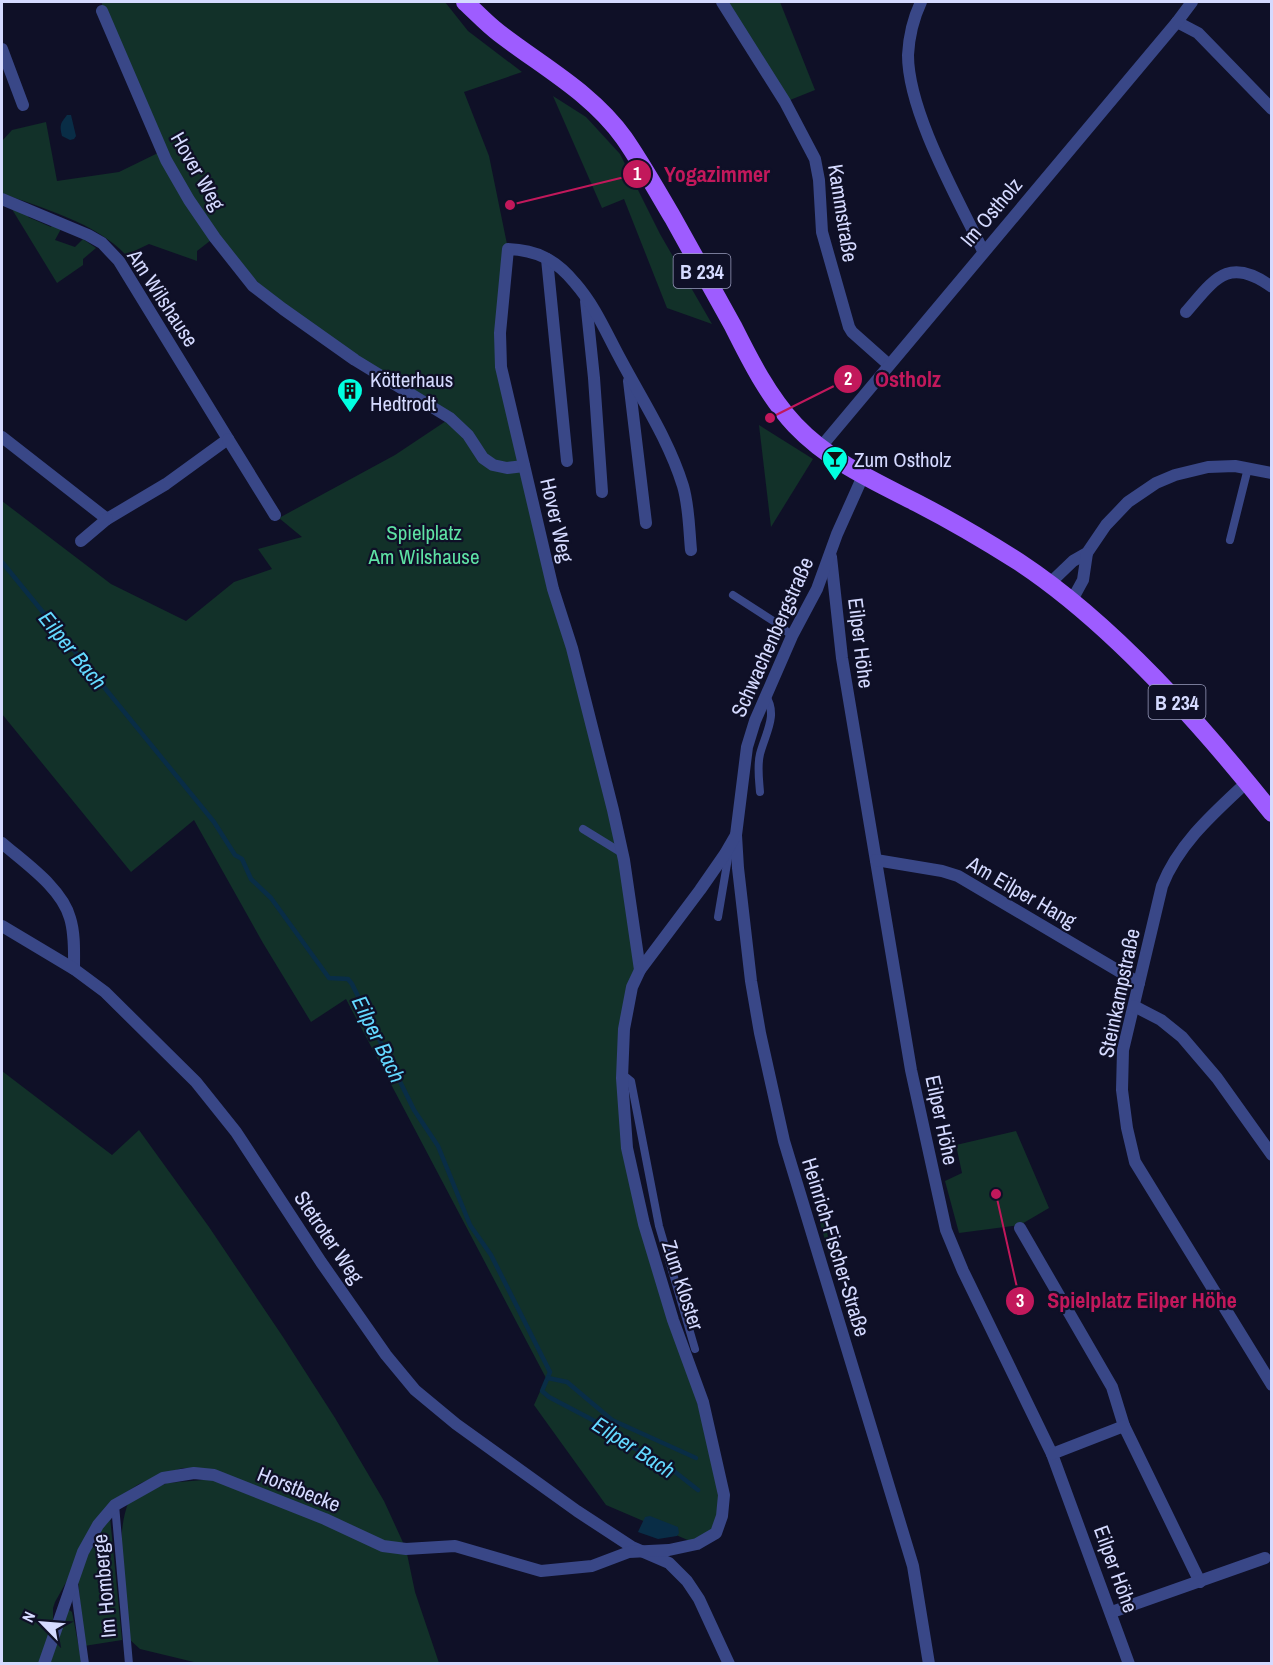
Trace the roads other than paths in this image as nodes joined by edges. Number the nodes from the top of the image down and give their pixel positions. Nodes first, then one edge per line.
1 (465, 2) edge
2 (722, 2) edge
3 (921, 2) edge
4 (1192, 2) edge
5 (102, 11) dead end
6 (1177, 22) junction
7 (2, 48) edge
8 (23, 105) dead end
9 (1272, 109) edge
10 (2, 199) edge
11 (983, 251) junction
12 (547, 259) junction
13 (1272, 287) edge
14 (585, 297) junction
15 (1186, 312) dead end
16 (888, 364) junction
17 (628, 374) junction
18 (2, 437) edge
19 (228, 439) junction
20 (820, 448) junction
21 (567, 461) dead end
22 (524, 466) junction
23 (1248, 468) junction
24 (1272, 473) edge
25 (863, 476) junction
26 (602, 492) dead end
27 (275, 515) dead end
28 (107, 519) junction
29 (646, 523) dead end
30 (1230, 540) dead end
31 (81, 542) dead end
32 (691, 550) dead end
33 (830, 553) junction
34 (1087, 553) junction
35 (1049, 584) junction
36 (733, 596) dead end
37 (1071, 602) junction
38 (792, 636) junction
39 (765, 695) junction
40 (1247, 783) junction
41 (760, 792) dead end
42 (1272, 813) edge
43 (583, 829) dead end
44 (734, 839) junction
45 (2, 843) edge
46 (623, 854) junction
47 (876, 860) junction
48 (718, 917) dead end
49 (2, 926) edge
50 (74, 969) junction
51 (640, 970) junction
52 (1139, 983) junction
53 (1134, 1006) junction
54 (622, 1078) junction
55 (1272, 1155) edge
56 (1020, 1228) dead end
57 (695, 1349) dead end
58 (1272, 1385) edge
59 (1124, 1426) junction
60 (1053, 1454) junction
61 (115, 1505) junction
62 (643, 1551) junction
63 (1265, 1558) dead end
64 (73, 1580) junction
65 (1200, 1582) junction
66 (1112, 1612) junction
67 (44, 1664) edge
68 (85, 1664) edge
69 (129, 1664) edge
70 (729, 1664) edge
71 (929, 1664) edge
72 (1129, 1664) edge

1 - 20 main road, B 234
2 - 16 street, Kammstraße
3 - 11 street
4 - 6 street, Im Ostholz
5 - 22 street, Hover Weg
6 - 9 street
6 - 11 street, Im Ostholz
7 - 8 street
10 - 19 street, Am Wilshause
11 - 16 street, Im Ostholz
12 - 14 street
12 - 21 street
12 - 22 street
13 - 15 street
14 - 17 street
14 - 26 street
16 - 20 street, Im Ostholz
17 - 29 street
17 - 32 street
18 - 28 street
19 - 27 street, Am Wilshause
19 - 28 street
20 - 25 main road, B 234
22 - 46 street, Hover Weg
23 - 24 street
23 - 30 lane
23 - 34 street
25 - 33 street, Schwachenbergstraße
25 - 35 main road, B 234
28 - 31 street
33 - 38 street, Schwachenbergstraße
33 - 47 street, Eilper Höhe
34 - 35 street
34 - 37 street
35 - 37 main road, B 234
36 - 38 lane
37 - 40 main road, B 234
38 - 39 street, Schwachenbergstraße
39 - 41 lane
39 - 44 street, Schwachenbergstraße
40 - 42 main road, B 234
40 - 52 street, Steinkampstraße
43 - 46 lane
44 - 48 lane
44 - 51 street, Schwachenbergstraße
44 - 71 street, Heinrich-Fischer-Straße
45 - 50 street
46 - 51 street, Hover Weg
47 - 52 street, Am Eilper Hang
47 - 60 street, Eilper Höhe
49 - 50 street, Stetroter Weg
50 - 62 street, Stetroter Weg
51 - 54 street, Zum Kloster
52 - 53 street, Steinkampstraße
53 - 55 street
53 - 58 street, Steinkampstraße
54 - 57 lane
54 - 62 street, Zum Kloster
56 - 59 street
59 - 60 street
59 - 65 street
60 - 66 street, Eilper Höhe
61 - 62 street, Horstbecke
61 - 64 street, Horstbecke
61 - 69 lane, Im Homberge
62 - 70 street, Stetroter Weg
63 - 65 street
64 - 67 street, Horstbecke
64 - 68 lane, Im Homberge
65 - 66 street
66 - 72 street, Eilper Höhe

